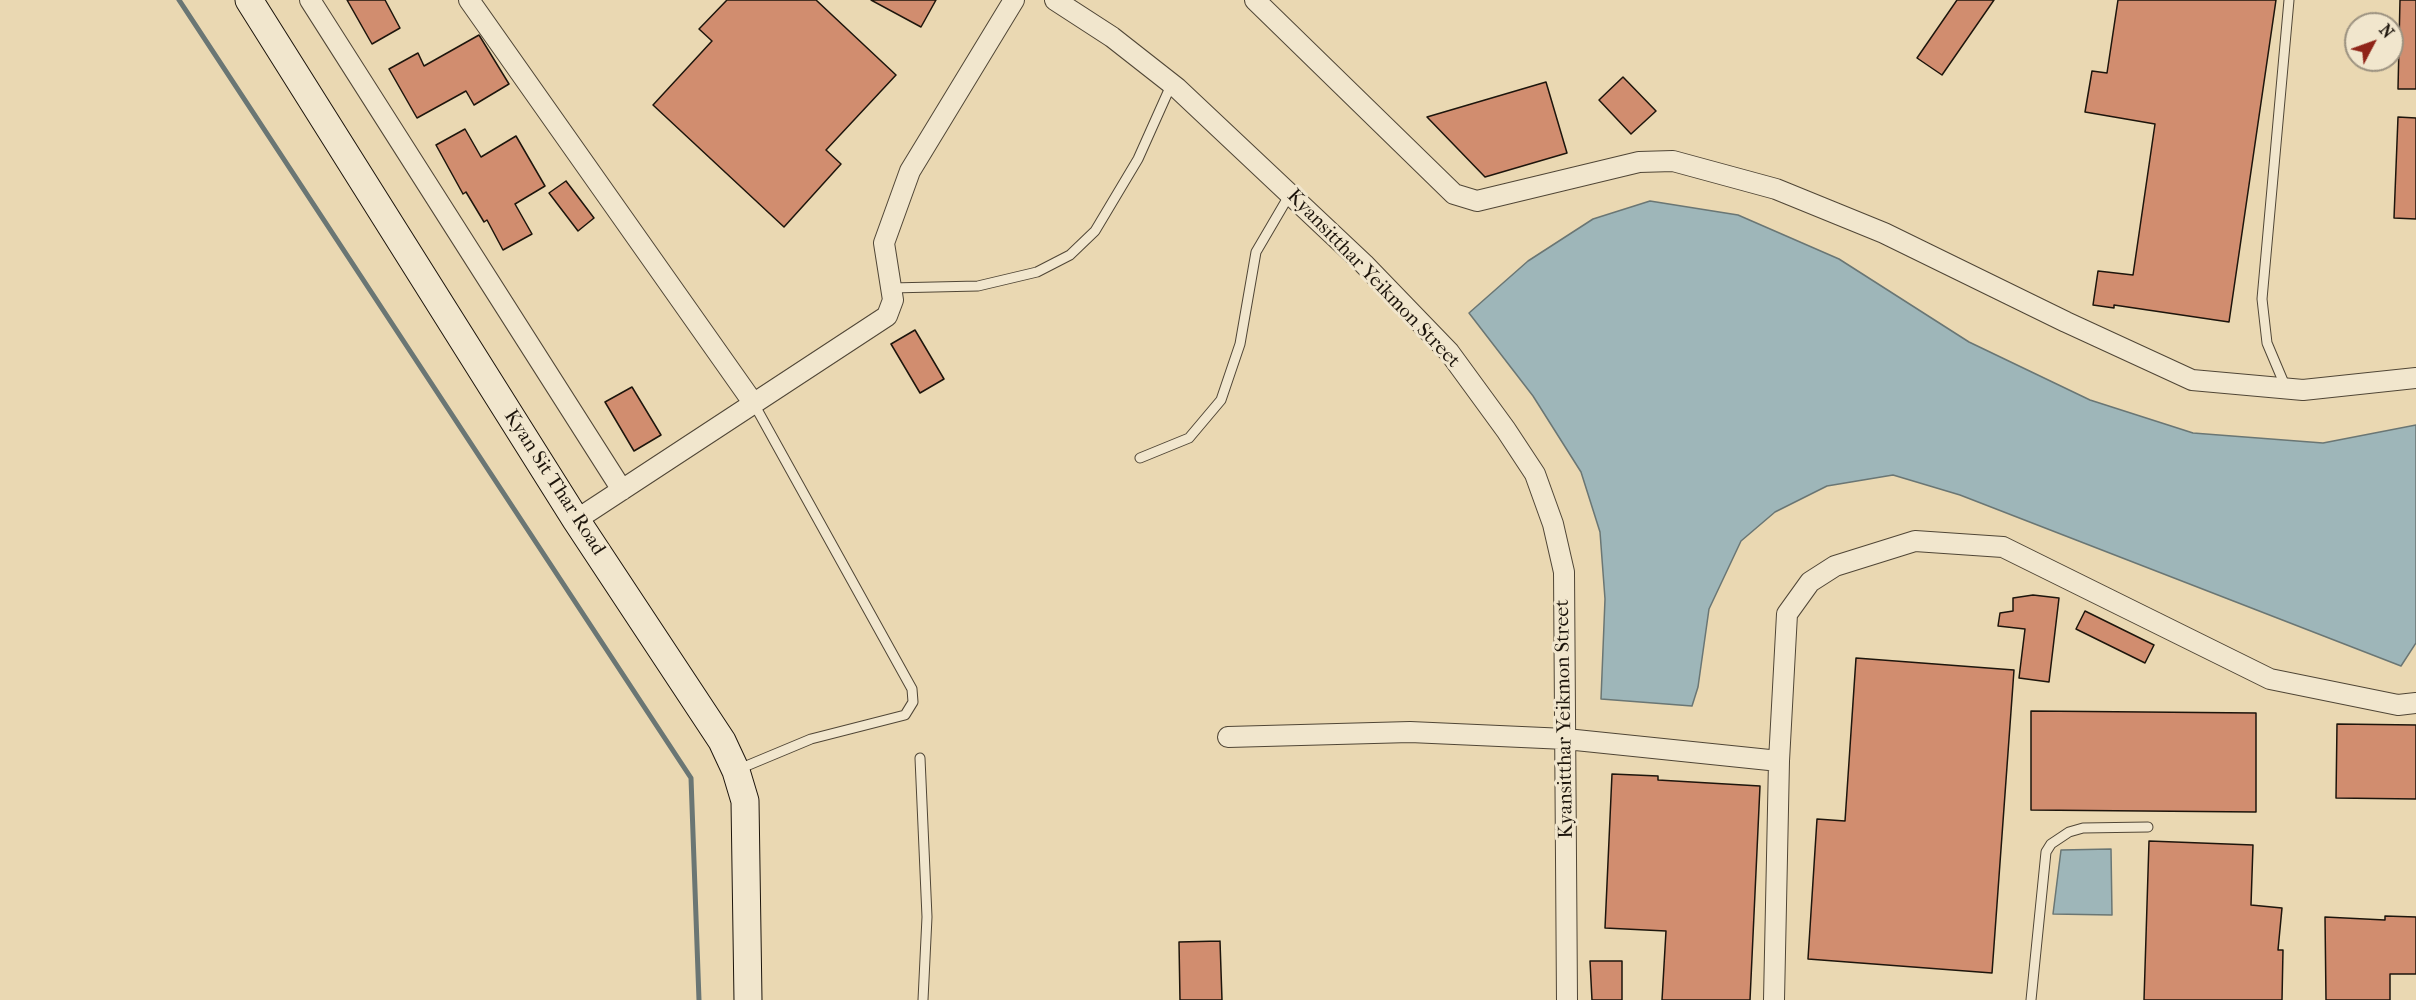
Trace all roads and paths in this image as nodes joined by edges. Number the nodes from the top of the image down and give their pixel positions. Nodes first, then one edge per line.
1 (249, 0) edge
2 (310, 0) edge
3 (469, 0) edge
4 (1014, 0) edge
5 (1055, 0) edge
6 (1255, 0) edge
7 (2289, 0) edge
8 (1172, 83) junction
9 (1290, 194) junction
10 (891, 288) junction
11 (2416, 378) edge
12 (2286, 388) junction
13 (754, 404) junction
14 (1140, 458) dead end
15 (622, 490) junction
16 (576, 520) junction
17 (2416, 704) edge
18 (1228, 737) dead end
19 (1566, 739) junction
20 (920, 758) dead end
21 (1779, 761) junction
22 (736, 771) junction
23 (2148, 827) dead end
24 (748, 1000) edge
25 (923, 1000) edge
26 (1568, 1000) edge
27 (1774, 1000) edge
28 (2031, 1000) edge

1 - 16 main road, Kyan Sit Thar Road
2 - 15 street
3 - 13 street
4 - 10 street
5 - 8 street, Kyansitthar Yeikmon Street
6 - 12 street
7 - 12 lane
8 - 9 street, Kyansitthar Yeikmon Street
8 - 10 lane
9 - 14 lane
9 - 19 street, Kyansitthar Yeikmon Street
10 - 13 street
11 - 12 street
13 - 15 street
13 - 22 lane
15 - 16 street
16 - 22 main road, Kyan Sit Thar Road
17 - 21 street
18 - 19 street
19 - 21 street
19 - 26 street, Kyansitthar Yeikmon Street
20 - 25 lane
21 - 27 street
22 - 24 main road, Kyan Sit Thar Road
23 - 28 lane

